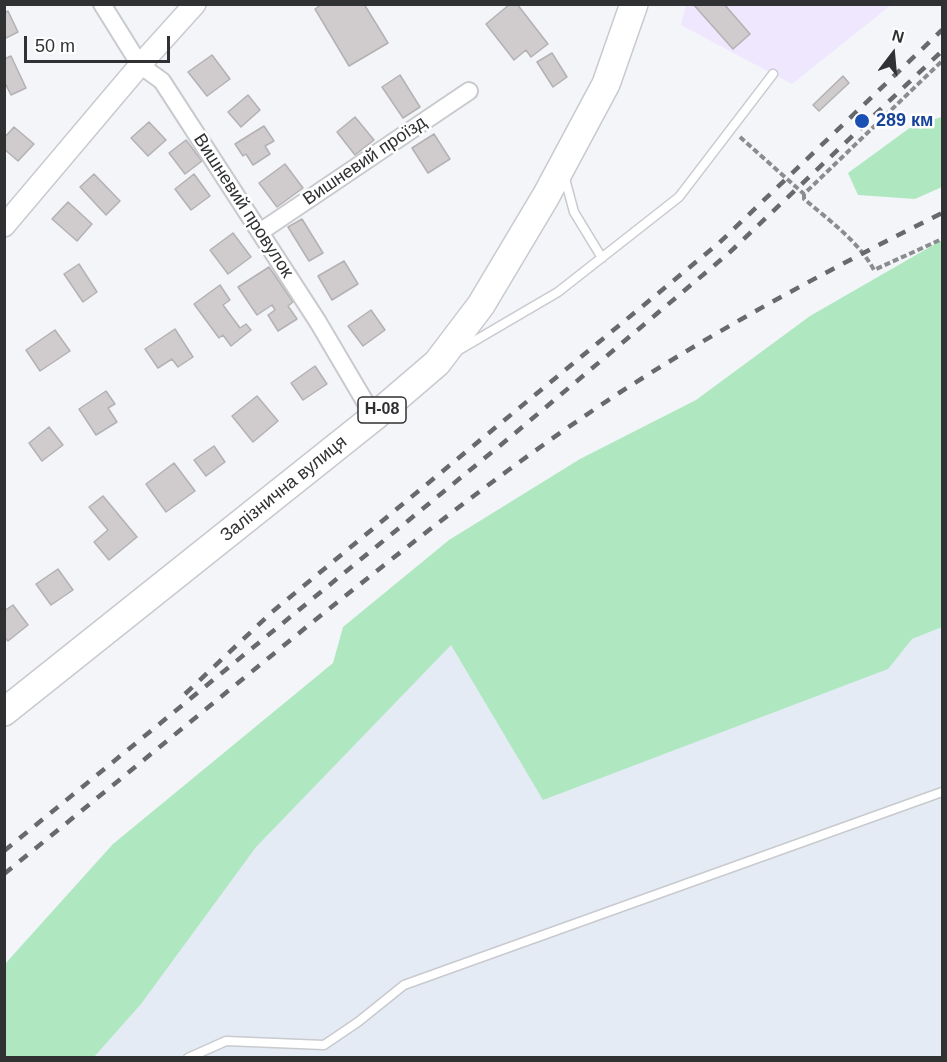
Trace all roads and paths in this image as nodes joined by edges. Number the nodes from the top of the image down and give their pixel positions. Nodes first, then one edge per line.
1 (102, 4) edge
2 (195, 4) edge
3 (634, 4) edge
4 (942, 61) edge
5 (140, 65) junction
6 (773, 74) dead end
7 (469, 91) dead end
8 (732, 129) junction
9 (562, 167) junction
10 (804, 194) junction
11 (4, 226) edge
12 (260, 232) junction
13 (942, 239) edge
14 (602, 258) junction
15 (437, 363) junction
16 (374, 417) junction
17 (4, 712) edge
18 (942, 792) edge
19 (188, 1058) edge

1 - 5 street, Вишневий провулок
2 - 5 street
3 - 9 main road, Залізнична вулиця / Н-08
4 - 10 path
5 - 11 street
5 - 12 street, Вишневий провулок
6 - 8 lane
7 - 12 street, Вишневий проїзд
8 - 10 path
8 - 14 lane
9 - 14 lane
9 - 15 main road, Залізнична вулиця / Н-08
10 - 13 path
12 - 16 street, Вишневий провулок
14 - 15 lane
15 - 16 main road, Залізнична вулиця / Н-08
16 - 17 main road, Залізнична вулиця / Н-08
18 - 19 lane

